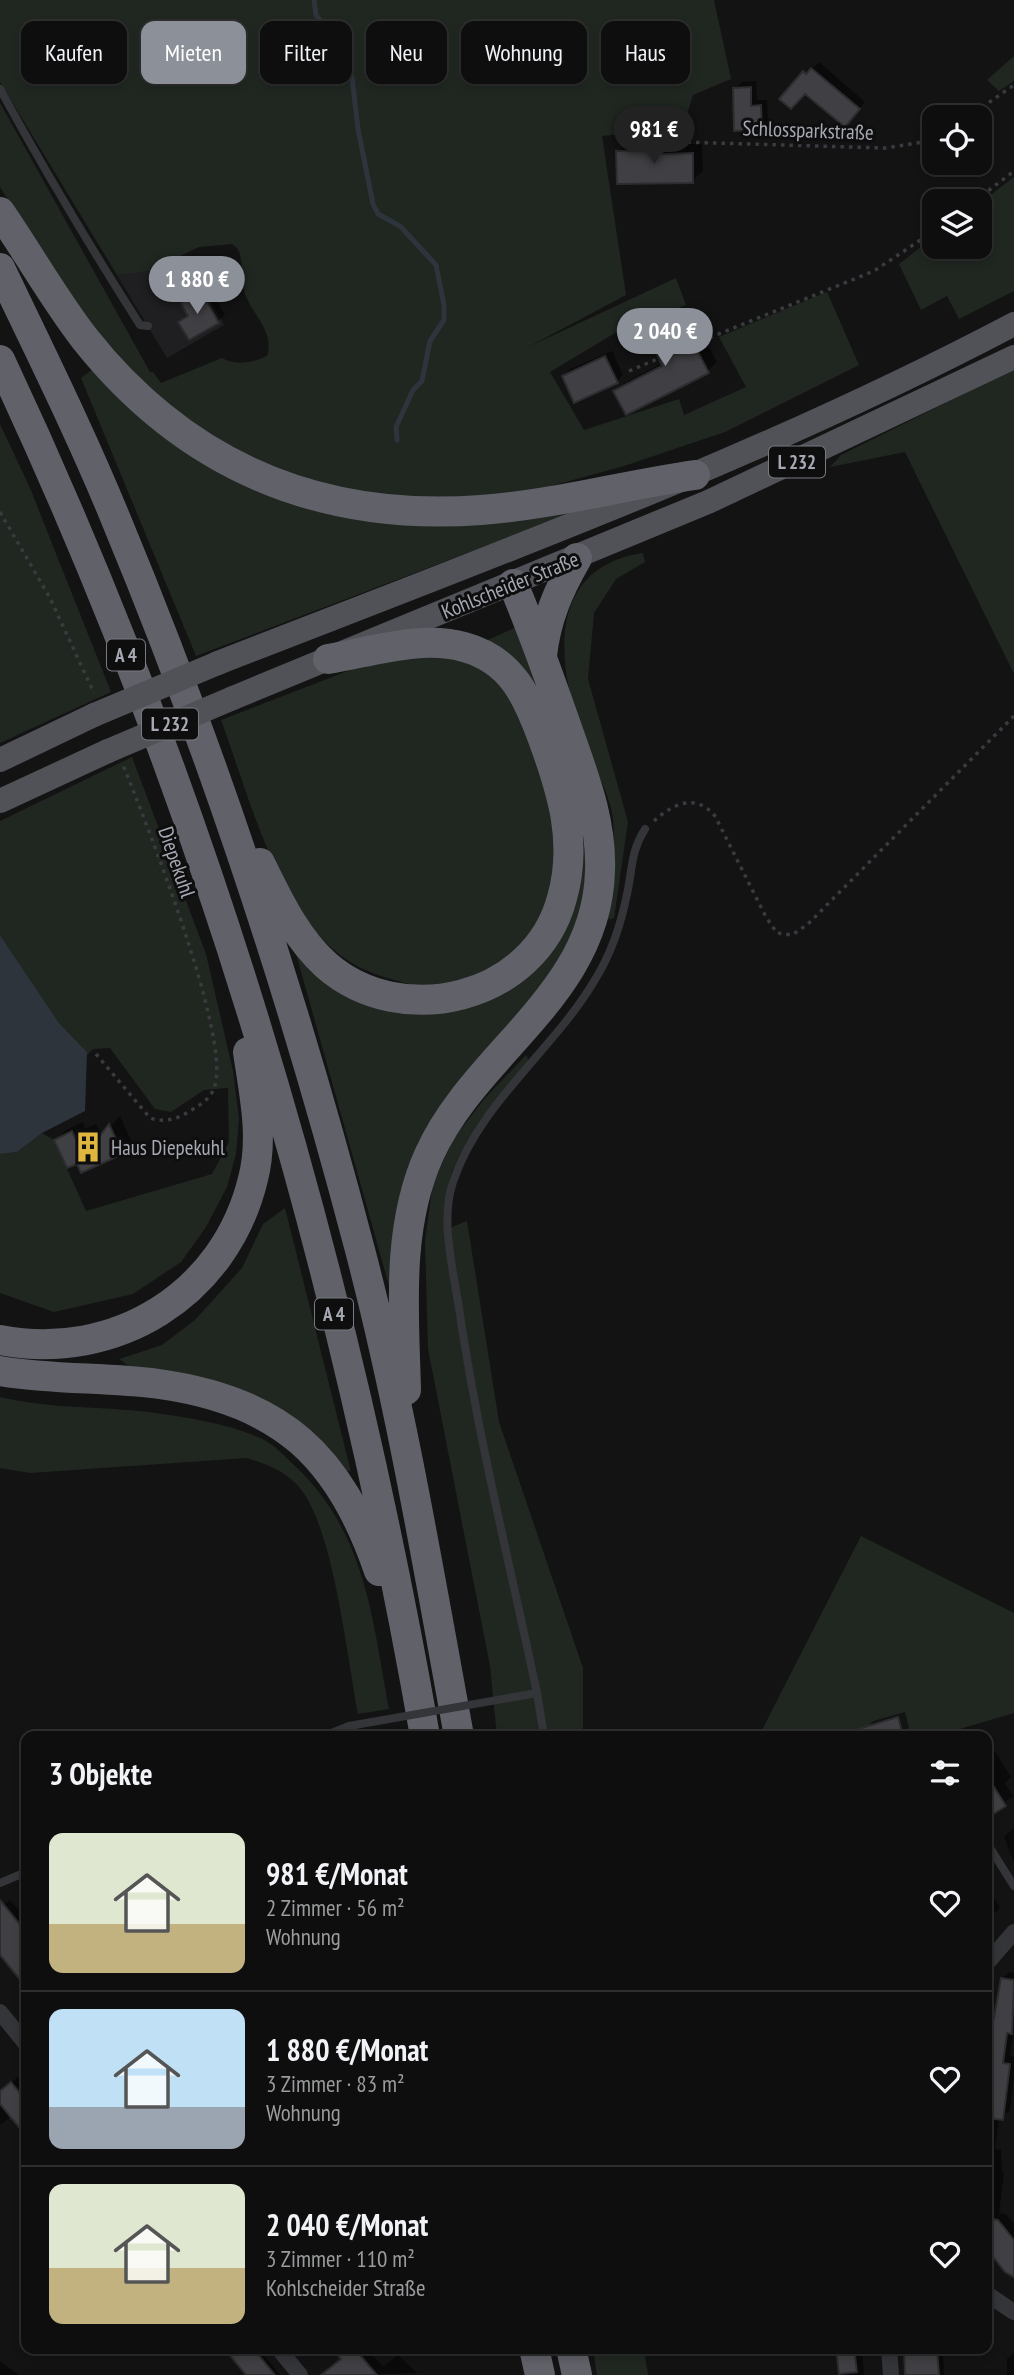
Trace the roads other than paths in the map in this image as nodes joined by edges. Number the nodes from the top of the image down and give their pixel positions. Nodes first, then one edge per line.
1 (0, 89) edge
2 (0, 212) edge
3 (0, 268) edge
4 (1014, 324) edge
5 (148, 326) dead end
6 (1014, 357) edge
7 (0, 360) edge
8 (695, 475) junction
9 (501, 553) junction
10 (577, 558) junction
11 (513, 584) junction
12 (542, 657) junction
13 (328, 659) junction
14 (0, 760) edge
15 (215, 774) junction
16 (0, 801) edge
17 (645, 829) road end
18 (234, 958) junction
19 (0, 1340) edge
20 (0, 1371) edge
21 (408, 1453) junction
22 (414, 1675) junction
23 (537, 1693) junction
24 (336, 1731) edge
25 (424, 1731) edge
26 (458, 1731) edge
27 (543, 1731) edge
28 (992, 1851) edge
29 (21, 1874) edge
30 (0, 1883) edge
31 (1014, 1886) edge
32 (1014, 1932) edge
33 (992, 1957) edge
34 (0, 2012) edge
35 (21, 2038) edge
36 (992, 2297) edge
37 (1014, 2312) edge
38 (283, 2354) edge
39 (535, 2354) edge
40 (572, 2354) edge
41 (890, 2354) edge
42 (300, 2375) edge
43 (540, 2375) edge
44 (577, 2375) edge
45 (891, 2375) edge

1 - 5 lane
2 - 8 highway
3 - 15 highway, A 4
4 - 8 main road, Kohlscheider Straße / L 232
6 - 10 main road, Kohlscheider Straße / L 232
7 - 18 highway, A 4
8 - 9 main road, Kohlscheider Straße / L 232
9 - 11 main road
9 - 14 main road, Kohlscheider Straße / L 232, bridge
10 - 11 main road, Kohlscheider Straße / L 232
10 - 12 highway
11 - 12 highway
11 - 13 main road, Kohlscheider Straße / L 232
12 - 21 highway
13 - 15 highway
13 - 16 main road, Kohlscheider Straße / L 232, bridge
15 - 21 highway, A 4
17 - 23 lane
18 - 19 highway
18 - 22 highway, A 4
20 - 22 highway
21 - 26 highway, A 4
22 - 25 highway, A 4
23 - 24 lane, bridge
23 - 27 lane
28 - 31 lane
29 - 30 lane
32 - 33 street
34 - 35 street
36 - 37 street
38 - 42 street
39 - 43 highway
40 - 44 highway
41 - 45 street

